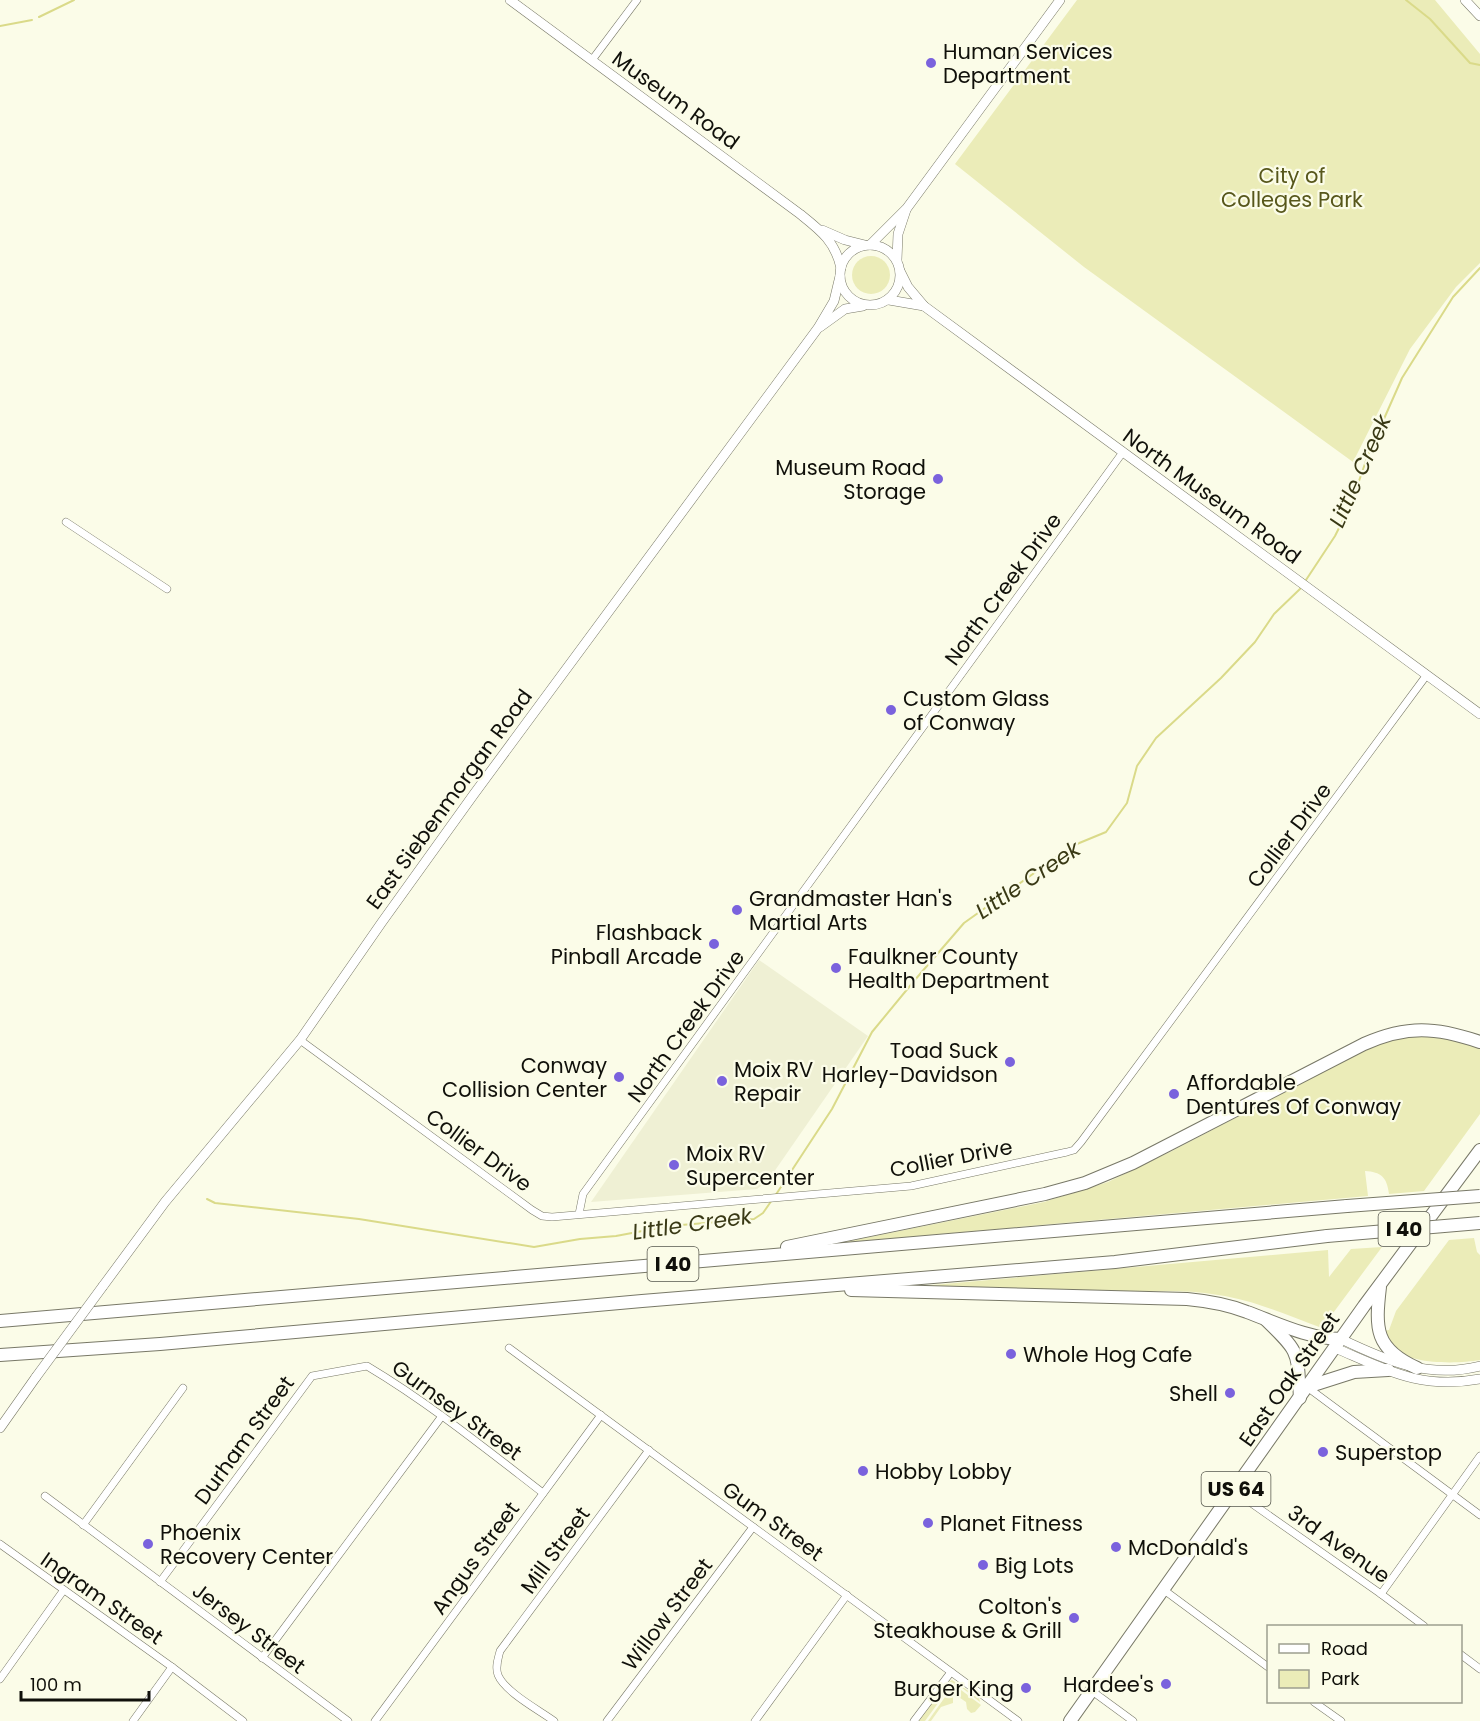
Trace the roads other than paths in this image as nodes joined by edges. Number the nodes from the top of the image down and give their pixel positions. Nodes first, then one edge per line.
1 (510, 0) edge
2 (637, 0) edge
3 (1060, 0) edge
4 (1465, 0) edge
5 (1480, 16) edge
6 (592, 60) junction
7 (907, 208) junction
8 (820, 230) junction
9 (868, 245) junction
10 (897, 260) junction
11 (900, 271) junction
12 (840, 272) junction
13 (889, 300) junction
14 (869, 306) junction
15 (924, 306) junction
16 (818, 328) junction
17 (1123, 452) junction
18 (66, 522) dead end
19 (167, 589) dead end
20 (1426, 676) junction
21 (1480, 714) edge
22 (300, 1040) junction
23 (1480, 1042) edge
24 (1480, 1150) edge
25 (1480, 1196) edge
26 (579, 1214) junction
27 (1480, 1222) edge
28 (731, 1259) junction
29 (1381, 1284) junction
30 (784, 1289) junction
31 (1263, 1318) junction
32 (0, 1322) edge
33 (1338, 1344) junction
34 (509, 1348) dead end
35 (0, 1355) edge
36 (1480, 1366) edge
37 (1418, 1368) junction
38 (1388, 1370) junction
39 (312, 1376) joint
40 (1480, 1379) edge
41 (1307, 1387) junction
42 (183, 1388) dead end
43 (1300, 1398) junction
44 (601, 1415) junction
45 (442, 1416) junction
46 (0, 1428) edge
47 (649, 1450) junction
48 (1480, 1456) edge
49 (1234, 1491) junction
50 (543, 1493) junction
51 (1452, 1494) junction
52 (45, 1496) dead end
53 (1480, 1515) edge
54 (83, 1525) junction
55 (753, 1527) junction
56 (0, 1544) edge
57 (160, 1582) junction
58 (1164, 1590) junction
59 (63, 1591) junction
60 (1381, 1594) junction
61 (847, 1595) junction
62 (1423, 1625) edge
63 (1462, 1655) edge
64 (262, 1658) junction
65 (1267, 1666) edge
66 (172, 1667) junction
67 (1480, 1669) edge
68 (951, 1672) junction
69 (0, 1678) edge
70 (1092, 1691) junction
71 (1317, 1703) edge
72 (133, 1721) edge
73 (243, 1721) edge
74 (348, 1721) edge
75 (375, 1721) edge
76 (554, 1721) edge
77 (607, 1721) edge
78 (755, 1721) edge
79 (915, 1721) edge
80 (1018, 1721) edge
81 (1070, 1721) edge
82 (1133, 1721) edge
83 (1341, 1721) edge

1 - 6 street, Museum Road
2 - 6 street
3 - 7 street
4 - 5 street
6 - 8 street, Museum Road
7 - 9 street
7 - 10 street
8 - 9 street, Museum Road
8 - 12 street, Museum Road
9 - 10 street
9 - 12 street
10 - 11 street
11 - 13 street
11 - 15 street, North Museum Road
12 - 14 street
12 - 16 street, East Siebenmorgan Road
13 - 14 street
13 - 15 street, North Museum Road
14 - 16 street, East Siebenmorgan Road
15 - 17 street, North Museum Road
16 - 22 street, East Siebenmorgan Road
17 - 20 street, North Museum Road
17 - 26 street, North Creek Drive
18 - 19 street
20 - 21 street, North Museum Road
20 - 26 street, Collier Drive
22 - 26 street, Collier Drive
22 - 46 street, East Siebenmorgan Road, bridge
23 - 28 highway
24 - 29 highway, East Oak Street / US 64
25 - 28 highway, I 40, bridge
27 - 30 highway, I 40, bridge
28 - 32 highway, I 40
29 - 33 highway, East Oak Street / US 64
29 - 37 highway
30 - 31 highway
30 - 35 highway, I 40
31 - 33 highway
31 - 43 highway
33 - 37 street
33 - 38 street
33 - 41 highway, East Oak Street / US 64
34 - 44 street, Gum Street
36 - 37 street
38 - 40 street
38 - 41 highway
39 - 45 street, Gurnsey Street
39 - 57 street, Durham Street
41 - 43 highway, East Oak Street / US 64
41 - 51 street
42 - 54 street
43 - 49 highway, East Oak Street / US 64
44 - 47 street, Gum Street
44 - 50 street, Angus Street
45 - 50 street, Gurnsey Street
45 - 64 street
47 - 55 street, Gum Street
47 - 76 street, Mill Street
48 - 51 street
49 - 58 highway, East Oak Street / US 64
49 - 60 street, 3rd Avenue
50 - 75 street, Angus Street
51 - 53 street
51 - 60 street
52 - 54 street, Jersey Street
54 - 57 street, Jersey Street
55 - 61 street, Gum Street
55 - 77 street, Willow Street
56 - 59 street, Ingram Street
57 - 64 street, Jersey Street
58 - 65 street
58 - 70 highway, East Oak Street / US 64
59 - 66 street, Ingram Street
59 - 69 street
60 - 62 street, 3rd Avenue
61 - 68 street, Gum Street
61 - 78 street
63 - 67 street
64 - 74 street, Jersey Street
66 - 72 street
66 - 73 street, Ingram Street
68 - 79 street
68 - 80 street, Gum Street
70 - 81 highway, US 64
70 - 82 street
71 - 83 street

